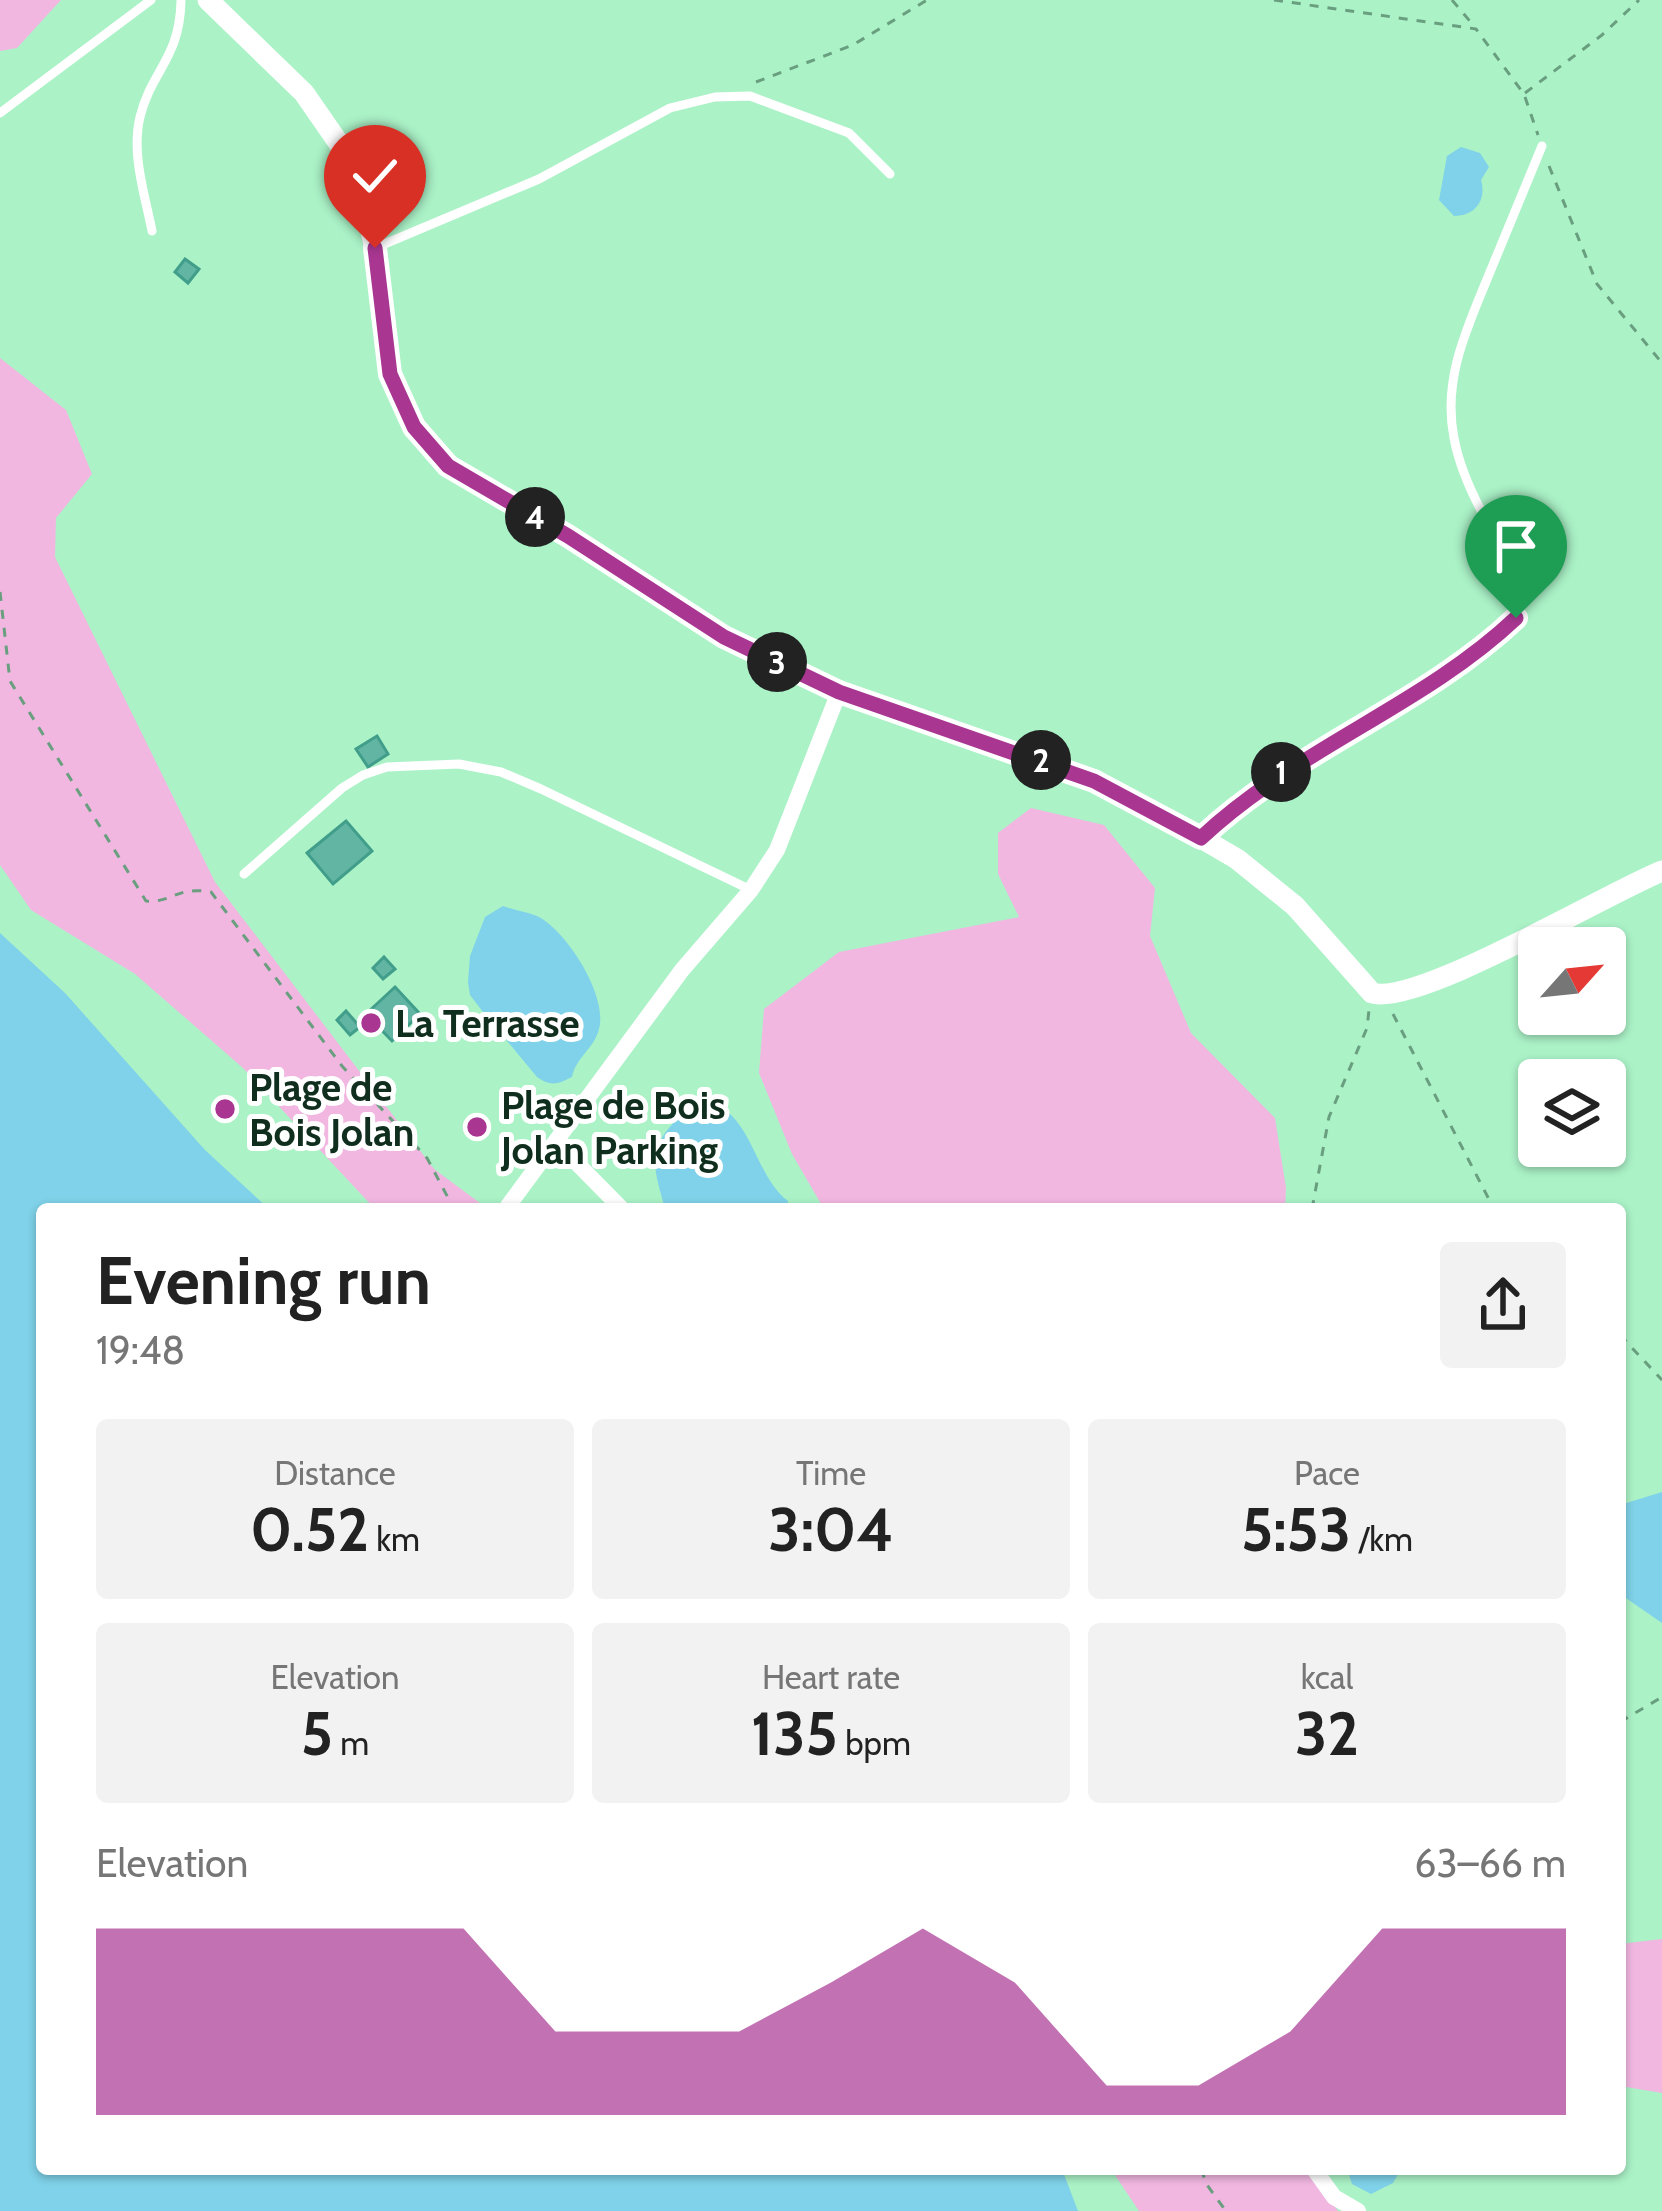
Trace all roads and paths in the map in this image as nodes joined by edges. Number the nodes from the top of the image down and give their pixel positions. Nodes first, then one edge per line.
1 (152, 0) edge
2 (182, 0) edge
3 (208, 0) edge
4 (927, 0) edge
5 (1274, 0) edge
6 (1452, 0) edge
7 (1639, 0) edge
8 (1476, 28) junction
9 (754, 82) dead end
10 (1524, 94) junction
11 (0, 113) edge
12 (1542, 146) junction
13 (890, 174) dead end
14 (152, 231) dead end
15 (375, 248) junction
16 (1662, 364) edge
17 (0, 592) edge
18 (839, 692) junction
19 (1201, 838) junction
20 (1662, 871) edge
21 (244, 874) dead end
22 (751, 890) junction
23 (1378, 994) junction
24 (556, 1142) junction
25 (451, 1203) edge
26 (510, 1203) edge
27 (616, 1203) edge
28 (1313, 1203) edge
29 (1491, 1203) edge
30 (1626, 1341) edge
31 (1662, 1380) edge
32 (1662, 1696) edge
33 (1626, 1718) edge
34 (1203, 2175) edge
35 (1318, 2175) edge
36 (1226, 2211) edge
37 (1358, 2211) edge

1 - 11 lane
2 - 14 lane
3 - 15 street
4 - 9 path
5 - 8 path
6 - 8 path
7 - 10 path
8 - 10 path
10 - 12 path
12 - 16 path
12 - 19 lane
13 - 15 lane
15 - 18 street
17 - 25 path
18 - 19 street
18 - 22 street
19 - 23 street
20 - 23 street
21 - 22 lane
22 - 24 street
23 - 28 path
23 - 29 path
24 - 26 street
24 - 27 street
30 - 31 path
32 - 33 path
34 - 36 path
35 - 37 street

